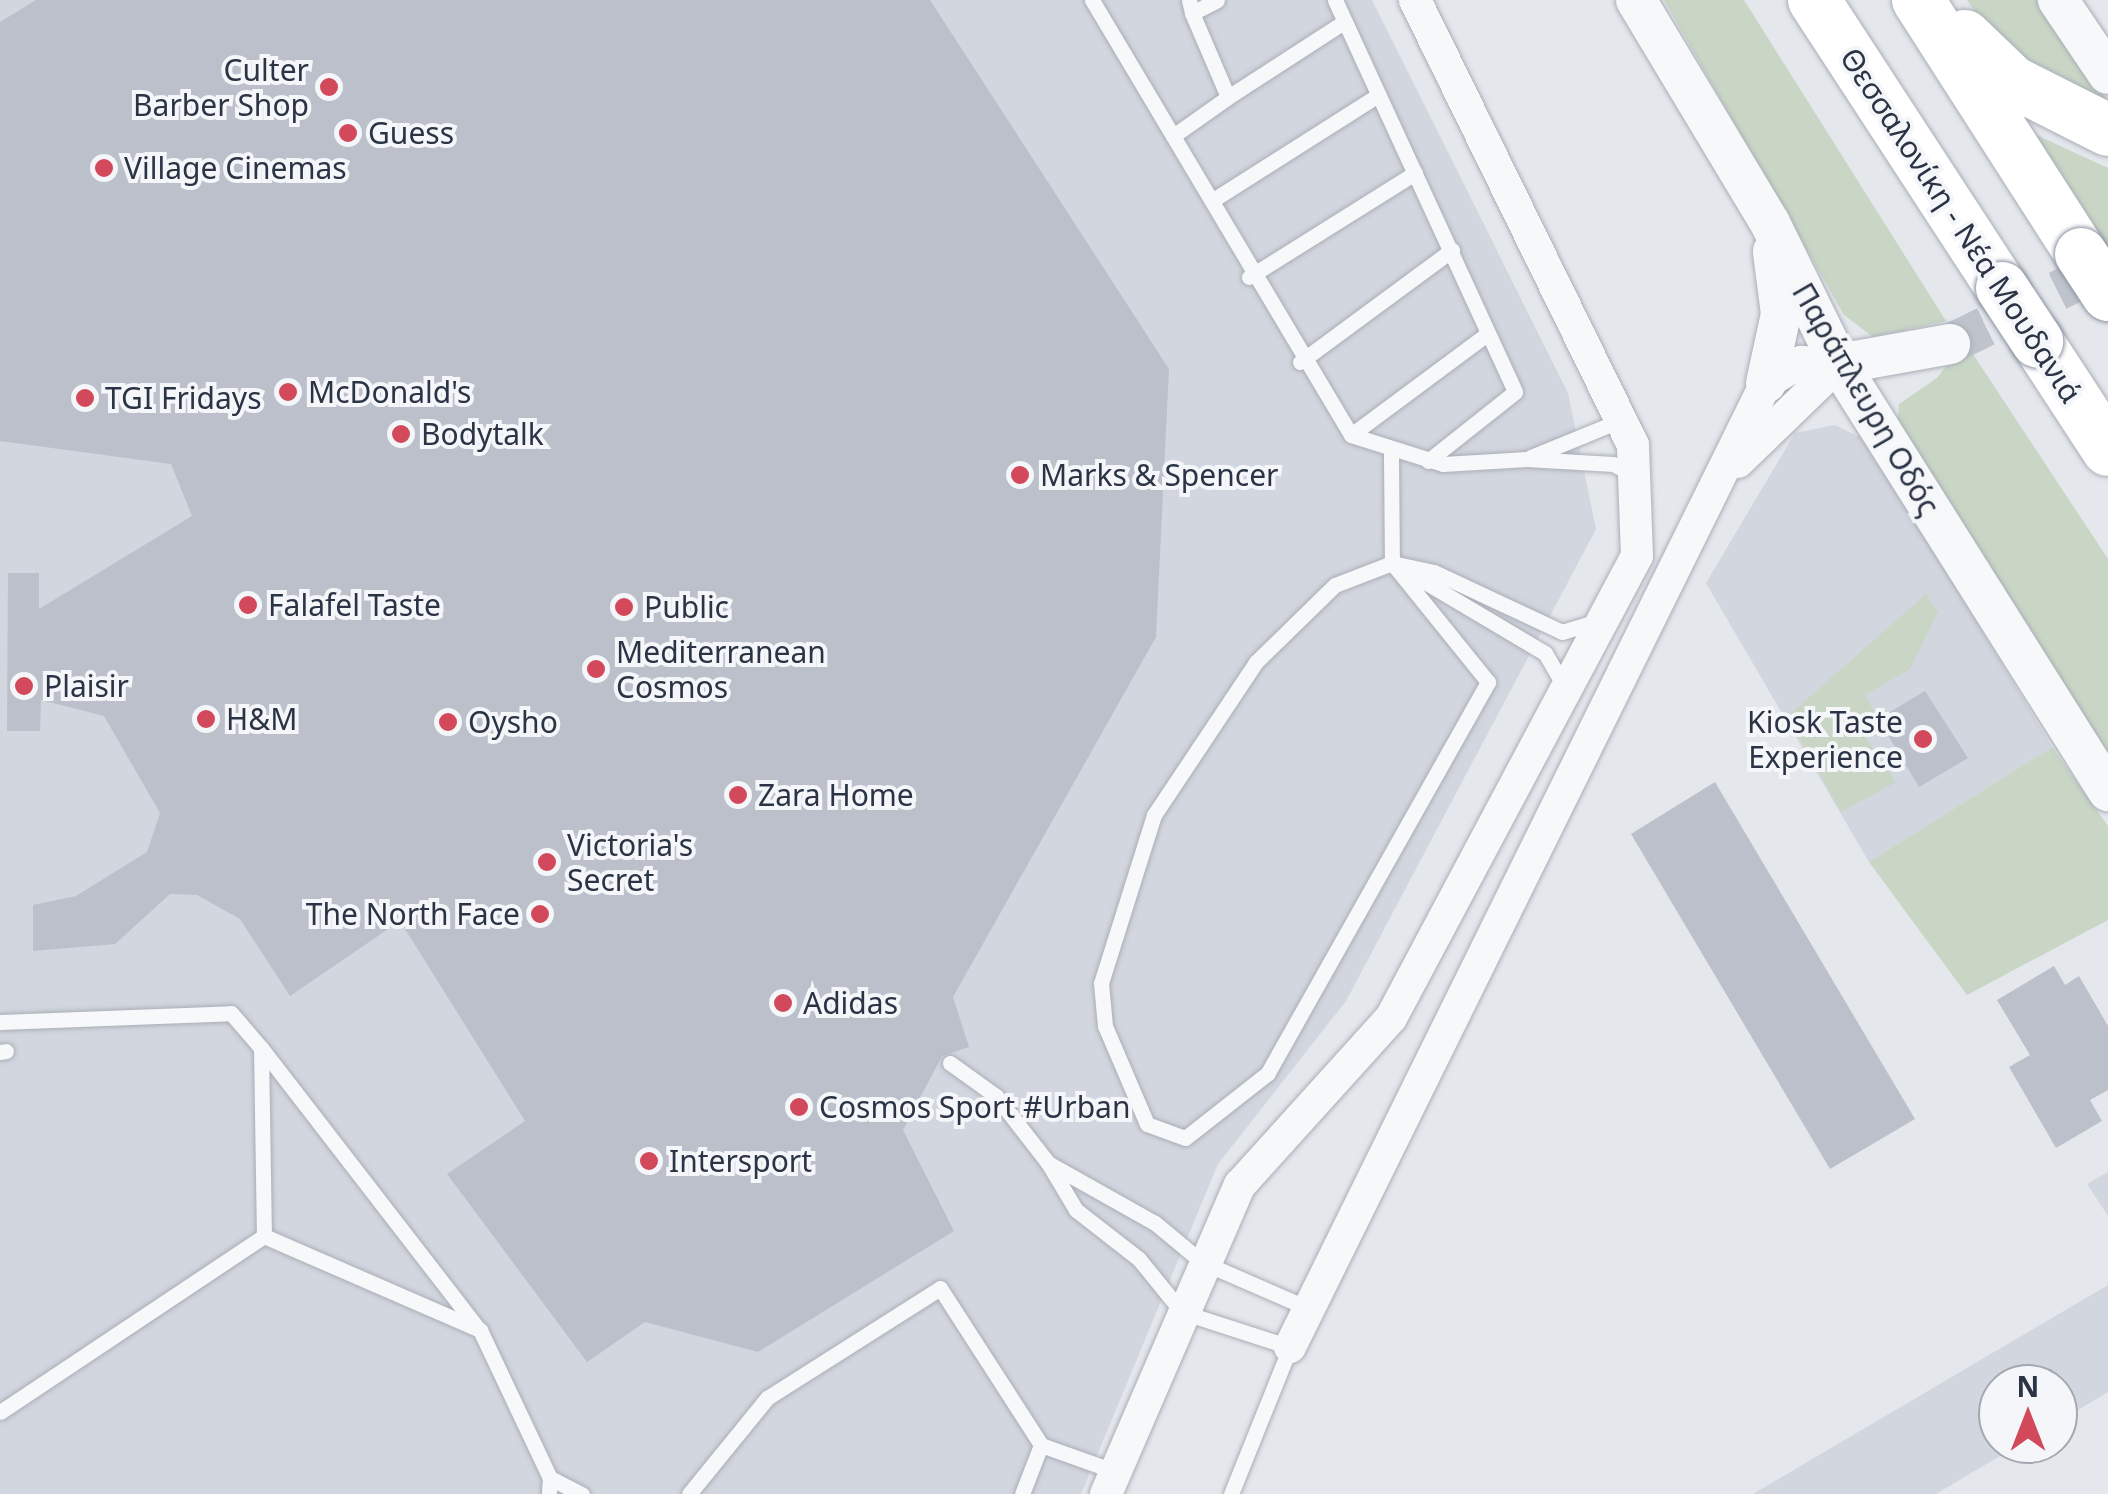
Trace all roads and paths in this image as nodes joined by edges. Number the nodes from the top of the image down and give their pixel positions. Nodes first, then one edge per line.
1 (1092, 0) edge
2 (1217, 0) edge
3 (1335, 0) edge
4 (1415, 0) edge
5 (1636, 0) edge
6 (1814, 0) edge
7 (1918, 0) edge
8 (1938, 0) edge
9 (2058, 0) edge
10 (1190, 6) edge
11 (1344, 22) junction
12 (2108, 74) edge
13 (1228, 96) junction
14 (1374, 96) junction
15 (2108, 130) edge
16 (1174, 136) junction
17 (1415, 173) junction
18 (1216, 198) junction
19 (1770, 223) junction
20 (1452, 250) junction
21 (2094, 274) edge
22 (1249, 277) junction
23 (1487, 334) junction
24 (1950, 344) tunnel mouth
25 (1300, 362) junction
26 (1839, 364) junction
27 (1766, 382) junction
28 (1614, 405) junction
29 (1351, 435) junction
30 (2108, 450) edge
31 (1391, 455) junction
32 (1527, 459) junction
33 (1428, 461) junction
34 (1727, 474) junction
35 (1638, 477) junction
36 (1392, 563) junction
37 (1601, 620) junction
38 (1565, 688) junction
39 (2108, 791) edge
40 (0, 1022) edge
41 (261, 1048) junction
42 (950, 1063) dead end
43 (1048, 1163) junction
44 (264, 1236) junction
45 (1202, 1262) junction
46 (1308, 1308) junction
47 (1182, 1312) junction
48 (480, 1330) junction
49 (1290, 1347) junction
50 (0, 1412) edge
51 (1041, 1445) junction
52 (1110, 1483) edge
53 (549, 1486) edge
54 (582, 1494) edge
55 (689, 1494) edge
56 (1022, 1494) edge
57 (1230, 1494) edge

1 - 16 lane
2 - 10 lane
3 - 11 lane
4 - 28 street
5 - 19 street, Παράπλευρη Οδός
6 - 30 highway, Θεσσαλονίκη - Νέα Μουδανιά, bridge
7 - 21 highway
8 - 15 highway
9 - 12 street
10 - 13 lane
11 - 13 lane
11 - 14 lane
13 - 16 lane
14 - 17 lane
14 - 18 lane
16 - 18 lane
17 - 20 lane
17 - 22 lane
18 - 22 lane
19 - 26 street, Παράπλευρη Οδός
19 - 27 street
20 - 23 lane
20 - 25 lane
22 - 25 lane
23 - 29 lane
23 - 33 lane
24 - 26 street
25 - 29 lane
26 - 27 street
26 - 34 street
26 - 39 street, Παράπλευρη Οδός
27 - 34 street
28 - 32 lane
28 - 35 street
29 - 31 lane
31 - 33 lane
31 - 36 lane
32 - 33 lane
32 - 35 lane
34 - 46 street
35 - 37 street
36 - 36 lane
36 - 37 lane
36 - 38 lane
37 - 38 street
38 - 45 street
40 - 41 lane
41 - 44 lane
41 - 48 lane
42 - 43 lane
43 - 45 lane
43 - 47 lane
44 - 48 lane
44 - 50 lane
45 - 46 lane
45 - 47 street
46 - 49 street
47 - 49 lane
47 - 52 street
48 - 53 lane
49 - 57 lane
51 - 52 lane
51 - 55 lane
51 - 56 lane
53 - 54 lane

